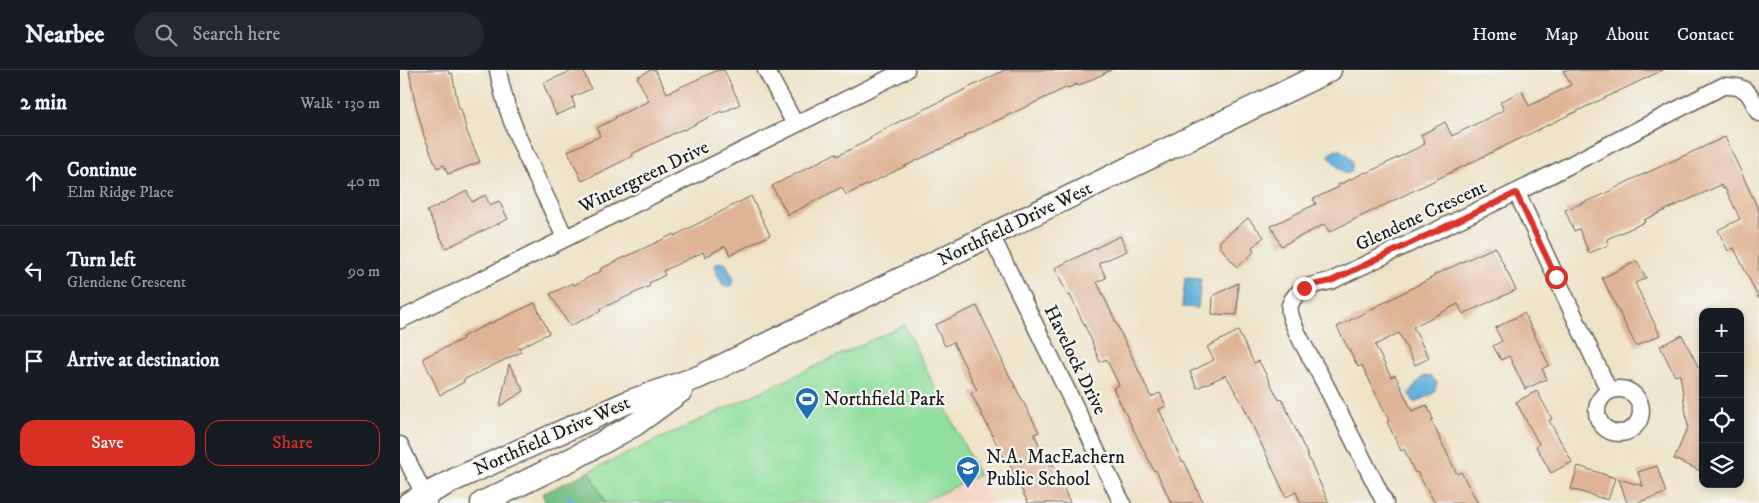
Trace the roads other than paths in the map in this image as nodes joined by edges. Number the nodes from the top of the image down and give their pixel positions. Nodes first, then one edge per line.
1 (498, 70) edge
2 (766, 70) edge
3 (906, 70) edge
4 (1330, 70) edge
5 (1759, 113) edge
6 (795, 124) junction
7 (1516, 193) junction
8 (992, 235) junction
9 (565, 238) junction
10 (400, 320) edge
11 (699, 377) junction
12 (1610, 391) dead end
13 (400, 446) edge
14 (420, 500) edge
15 (482, 503) edge
16 (1122, 503) edge
17 (1385, 503) edge

1 - 9 street
2 - 6 street
3 - 6 street, Wintergreen Drive
4 - 8 main road, Northfield Drive West
5 - 7 street, Glendene Crescent
6 - 9 street, Wintergreen Drive
7 - 12 street
7 - 17 street, Glendene Crescent
8 - 11 main road, Northfield Drive West
8 - 16 street, Havelock Drive
9 - 10 street, Wintergreen Drive
11 - 14 main road, Northfield Drive West
11 - 15 main road, Northfield Drive West
13 - 14 street

